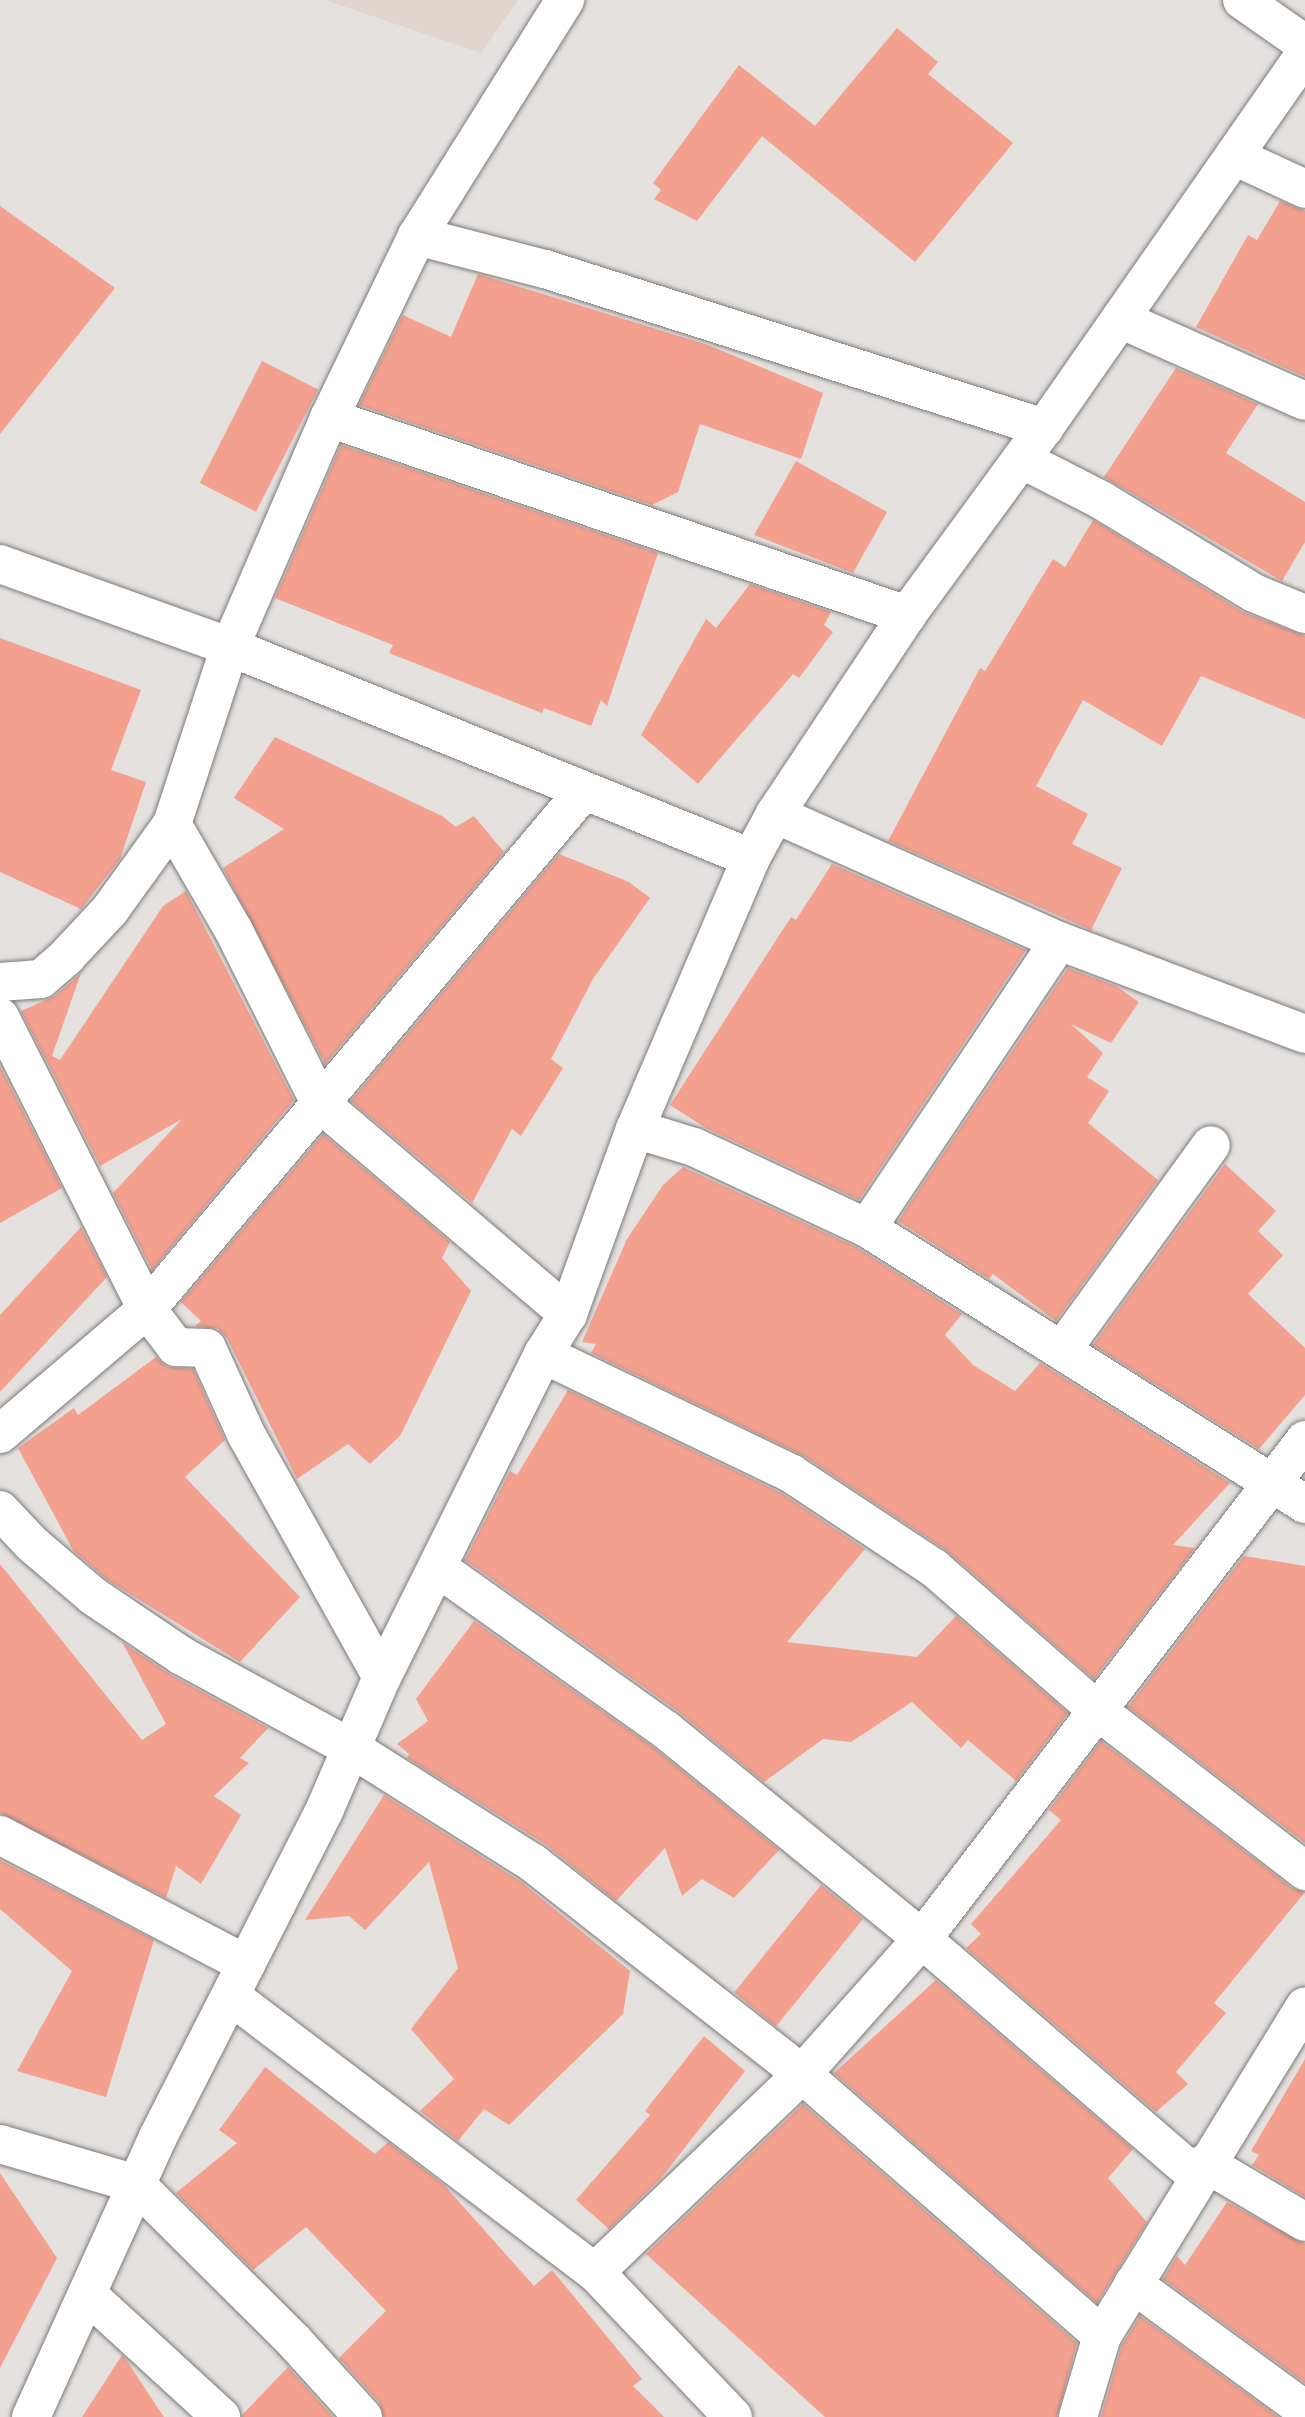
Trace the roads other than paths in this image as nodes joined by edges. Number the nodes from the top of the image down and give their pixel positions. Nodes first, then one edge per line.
1 (565, 0) edge
2 (1242, 0) edge
3 (1305, 44) edge
4 (1305, 54) edge
5 (1234, 156) junction
6 (1305, 189) edge
7 (417, 236) junction
8 (1120, 319) junction
9 (1305, 401) edge
10 (329, 418) junction
11 (1044, 428) junction
12 (1021, 459) junction
13 (0, 564) edge
14 (1305, 614) edge
15 (906, 615) junction
16 (230, 647) junction
17 (583, 792) junction
18 (775, 814) junction
19 (172, 824) junction
20 (751, 858) junction
21 (1059, 941) junction
22 (0, 982) edge
23 (0, 1017) edge
24 (1305, 1034) edge
25 (320, 1103) junction
26 (635, 1129) junction
27 (1211, 1145) dead end
28 (867, 1228) junction
29 (147, 1309) junction
30 (568, 1314) junction
31 (1062, 1350) junction
32 (543, 1354) junction
33 (0, 1434) edge
34 (1305, 1440) edge
35 (1273, 1481) junction
36 (1305, 1504) edge
37 (0, 1510) edge
38 (438, 1568) junction
39 (382, 1677) junction
40 (1098, 1711) junction
41 (351, 1748) junction
42 (0, 1835) edge
43 (1305, 1871) edge
44 (922, 1939) junction
45 (239, 1980) junction
46 (1305, 2006) edge
47 (802, 2074) junction
48 (0, 2144) edge
49 (1201, 2169) junction
50 (136, 2184) junction
51 (1305, 2222) edge
52 (595, 2273) junction
53 (1133, 2284) junction
54 (87, 2294) junction
55 (1102, 2336) junction
56 (1305, 2410) edge
57 (31, 2417) edge
58 (221, 2417) edge
59 (363, 2417) edge
60 (733, 2417) edge
61 (1078, 2417) edge

1 - 7 street
2 - 3 street
4 - 5 street
5 - 6 street
5 - 8 street
7 - 10 street
7 - 11 street
8 - 9 street
8 - 11 street
10 - 15 street
10 - 16 street
11 - 12 street
12 - 14 street
12 - 15 street
13 - 16 street
15 - 18 street
16 - 17 street
16 - 19 street
17 - 20 street
17 - 25 street
18 - 20 street
18 - 21 street
19 - 22 street
19 - 25 street
20 - 26 street
21 - 24 street
21 - 28 street
23 - 29 street
25 - 29 street
25 - 30 street
26 - 28 street
26 - 30 street
27 - 31 street
28 - 31 street
29 - 33 street
29 - 39 street
30 - 32 street
31 - 35 street
32 - 38 street
32 - 40 street
34 - 35 street
35 - 36 street
35 - 40 street
37 - 41 street
38 - 39 street
38 - 44 street
39 - 41 street
40 - 43 street
40 - 44 street
41 - 45 street
41 - 47 street
42 - 45 street
44 - 47 street
44 - 49 street
45 - 50 street
45 - 52 street
46 - 49 street
47 - 52 street
47 - 55 street
48 - 50 street
49 - 51 street
49 - 53 street
50 - 54 street
50 - 59 street
52 - 60 street
53 - 55 street
53 - 56 street
54 - 57 street
54 - 58 street
55 - 61 street

